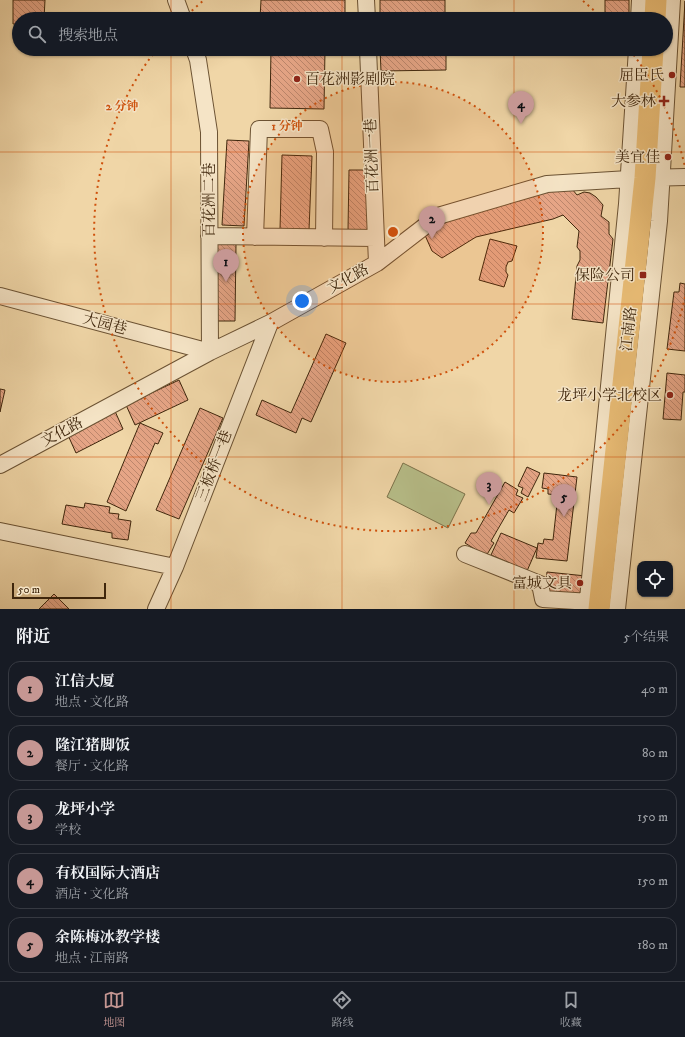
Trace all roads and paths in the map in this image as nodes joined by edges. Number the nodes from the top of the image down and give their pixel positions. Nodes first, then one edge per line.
1 (176, 0) edge
2 (366, 0) edge
3 (640, 0) edge
4 (656, 0) edge
5 (672, 0) edge
6 (180, 12) edge
7 (367, 12) edge
8 (639, 12) edge
9 (655, 12) edge
10 (670, 12) edge
11 (197, 56) edge
12 (368, 56) edge
13 (637, 56) edge
14 (653, 56) edge
15 (664, 56) edge
16 (685, 177) edge
17 (645, 178) junction
18 (209, 236) junction
19 (255, 237) junction
20 (324, 238) junction
21 (376, 238) junction
22 (377, 263) junction
23 (0, 296) edge
24 (270, 323) junction
25 (210, 352) junction
26 (0, 465) edge
27 (0, 531) edge
28 (465, 554) dead end
29 (175, 567) junction
30 (592, 607) edge
31 (156, 609) edge
32 (617, 609) edge

1 - 6 street
2 - 7 street
3 - 8 street
4 - 9 main road
5 - 10 street
11 - 18 street, 百花洲二巷
12 - 21 street, 百花洲一巷
13 - 17 street
14 - 17 main road, 江南路
15 - 17 street
16 - 17 street, 文化路
17 - 22 street, 文化路
17 - 30 main road, 江南路
17 - 32 street
18 - 19 street
18 - 25 street, 百花洲二巷
19 - 20 street
19 - 20 street
20 - 21 street
21 - 22 street, 百花洲一巷
22 - 24 street, 文化路
23 - 25 street, 大园巷
24 - 25 street, 文化路
24 - 29 street, 三板桥一巷
25 - 26 street, 文化路
27 - 29 street
28 - 30 street
29 - 31 street, 三板桥一巷

